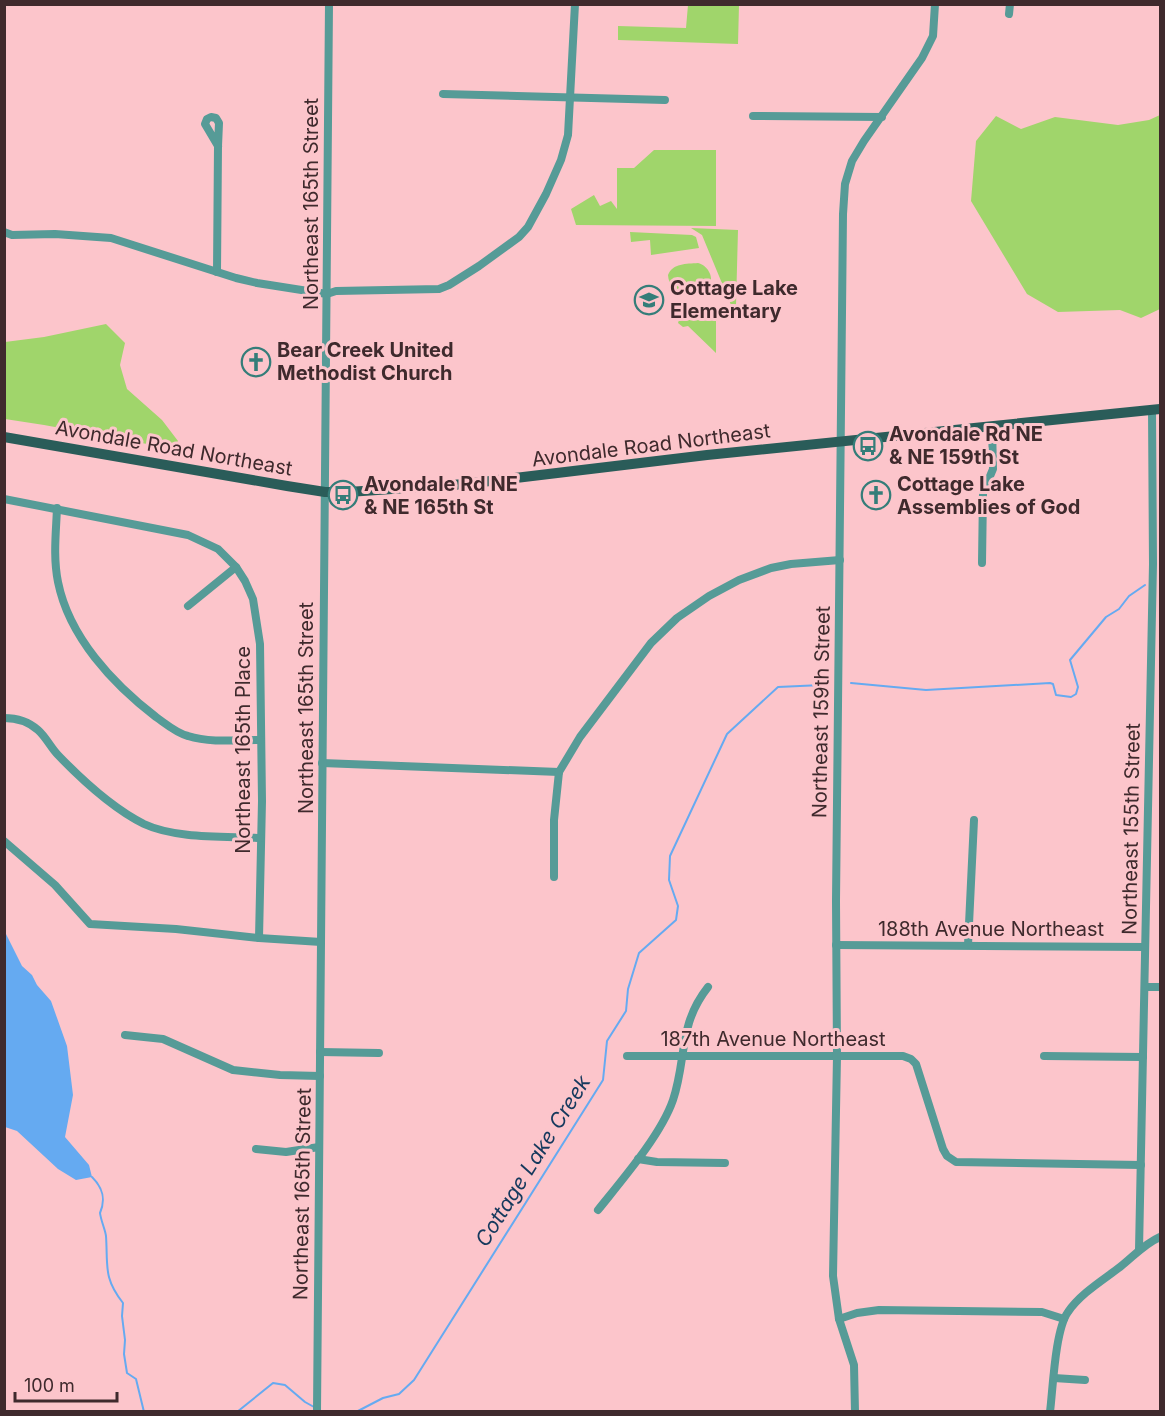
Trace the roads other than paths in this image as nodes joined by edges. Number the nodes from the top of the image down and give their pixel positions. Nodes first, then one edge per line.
1 (329, 4) edge
2 (575, 4) edge
3 (935, 4) edge
4 (1010, 4) edge
5 (1009, 14) dead end
6 (443, 94) dead end
7 (572, 97) junction
8 (665, 100) dead end
9 (753, 116) dead end
10 (882, 117) junction
11 (218, 146) dead end
12 (4, 232) edge
13 (217, 272) junction
14 (327, 294) junction
15 (1156, 409) edge
16 (992, 426) junction
17 (4, 437) edge
18 (841, 441) junction
19 (1157, 471) edge
20 (325, 492) junction
21 (4, 499) edge
22 (57, 508) junction
23 (840, 560) junction
24 (982, 563) dead end
25 (236, 567) junction
26 (188, 606) dead end
27 (4, 718) edge
28 (261, 740) junction
29 (322, 763) junction
30 (559, 772) junction
31 (974, 820) dead end
32 (261, 838) junction
33 (4, 841) edge
34 (554, 877) dead end
35 (258, 938) junction
36 (321, 942) junction
37 (836, 945) junction
38 (968, 945) junction
39 (1145, 947) junction
40 (708, 987) dead end
41 (1145, 987) junction
42 (1161, 987) edge
43 (125, 1035) dead end
44 (320, 1052) junction
45 (379, 1053) dead end
46 (627, 1056) dead end
47 (681, 1056) junction
48 (837, 1056) junction
49 (1044, 1056) dead end
50 (1143, 1057) junction
51 (320, 1076) junction
52 (319, 1147) junction
53 (256, 1149) dead end
54 (638, 1159) junction
55 (725, 1163) dead end
56 (1141, 1165) junction
57 (598, 1210) dead end
58 (1161, 1237) edge
59 (1139, 1250) junction
60 (1066, 1315) junction
61 (839, 1319) junction
62 (1054, 1378) junction
63 (1085, 1380) dead end
64 (317, 1412) edge
65 (855, 1412) edge
66 (1050, 1412) edge

1 - 14 street, Northeast 165th Street
2 - 7 street
3 - 10 street, Northeast 159th Street
4 - 5 street
6 - 7 street
7 - 8 street
7 - 14 street
9 - 10 street
10 - 18 street, Northeast 159th Street
11 - 13 street
12 - 13 street
13 - 14 street
14 - 20 street, Northeast 165th Street
15 - 16 main road, Avondale Road Northeast
15 - 19 street, Northeast 155th Street
16 - 18 main road, Avondale Road Northeast
16 - 24 street
17 - 20 main road, Avondale Road Northeast
18 - 20 main road, Avondale Road Northeast
18 - 23 street, Northeast 159th Street
19 - 39 street, Northeast 155th Street
20 - 29 street, Northeast 165th Street
21 - 22 street
22 - 25 street
22 - 28 street
23 - 30 street
23 - 37 street, Northeast 159th Street
25 - 26 street
25 - 28 street, Northeast 165th Place
27 - 32 street
28 - 32 street, Northeast 165th Place
29 - 30 street
29 - 36 street, Northeast 165th Street
30 - 34 street
31 - 38 street
32 - 35 street, Northeast 165th Place
33 - 35 street
35 - 36 street
36 - 44 street, Northeast 165th Street
37 - 38 street, 188th Avenue Northeast
37 - 48 street, Northeast 159th Street
38 - 39 street, 188th Avenue Northeast
39 - 41 street, Northeast 155th Street
40 - 47 street
41 - 42 street
41 - 50 street, Northeast 155th Street
43 - 51 street
44 - 45 street
44 - 51 street, Northeast 165th Street
46 - 47 street, 187th Avenue Northeast
47 - 48 street, 187th Avenue Northeast
47 - 54 street
48 - 56 street, 187th Avenue Northeast
48 - 61 street, Northeast 159th Street
49 - 50 street
50 - 56 street, Northeast 155th Street
51 - 52 street, Northeast 165th Street
52 - 53 street
52 - 64 street, Northeast 165th Street
54 - 55 street
54 - 57 street
56 - 59 street, Northeast 155th Street
58 - 59 street
59 - 60 street
60 - 61 street
60 - 62 street
61 - 65 street, Northeast 159th Street
62 - 63 street
62 - 66 street

